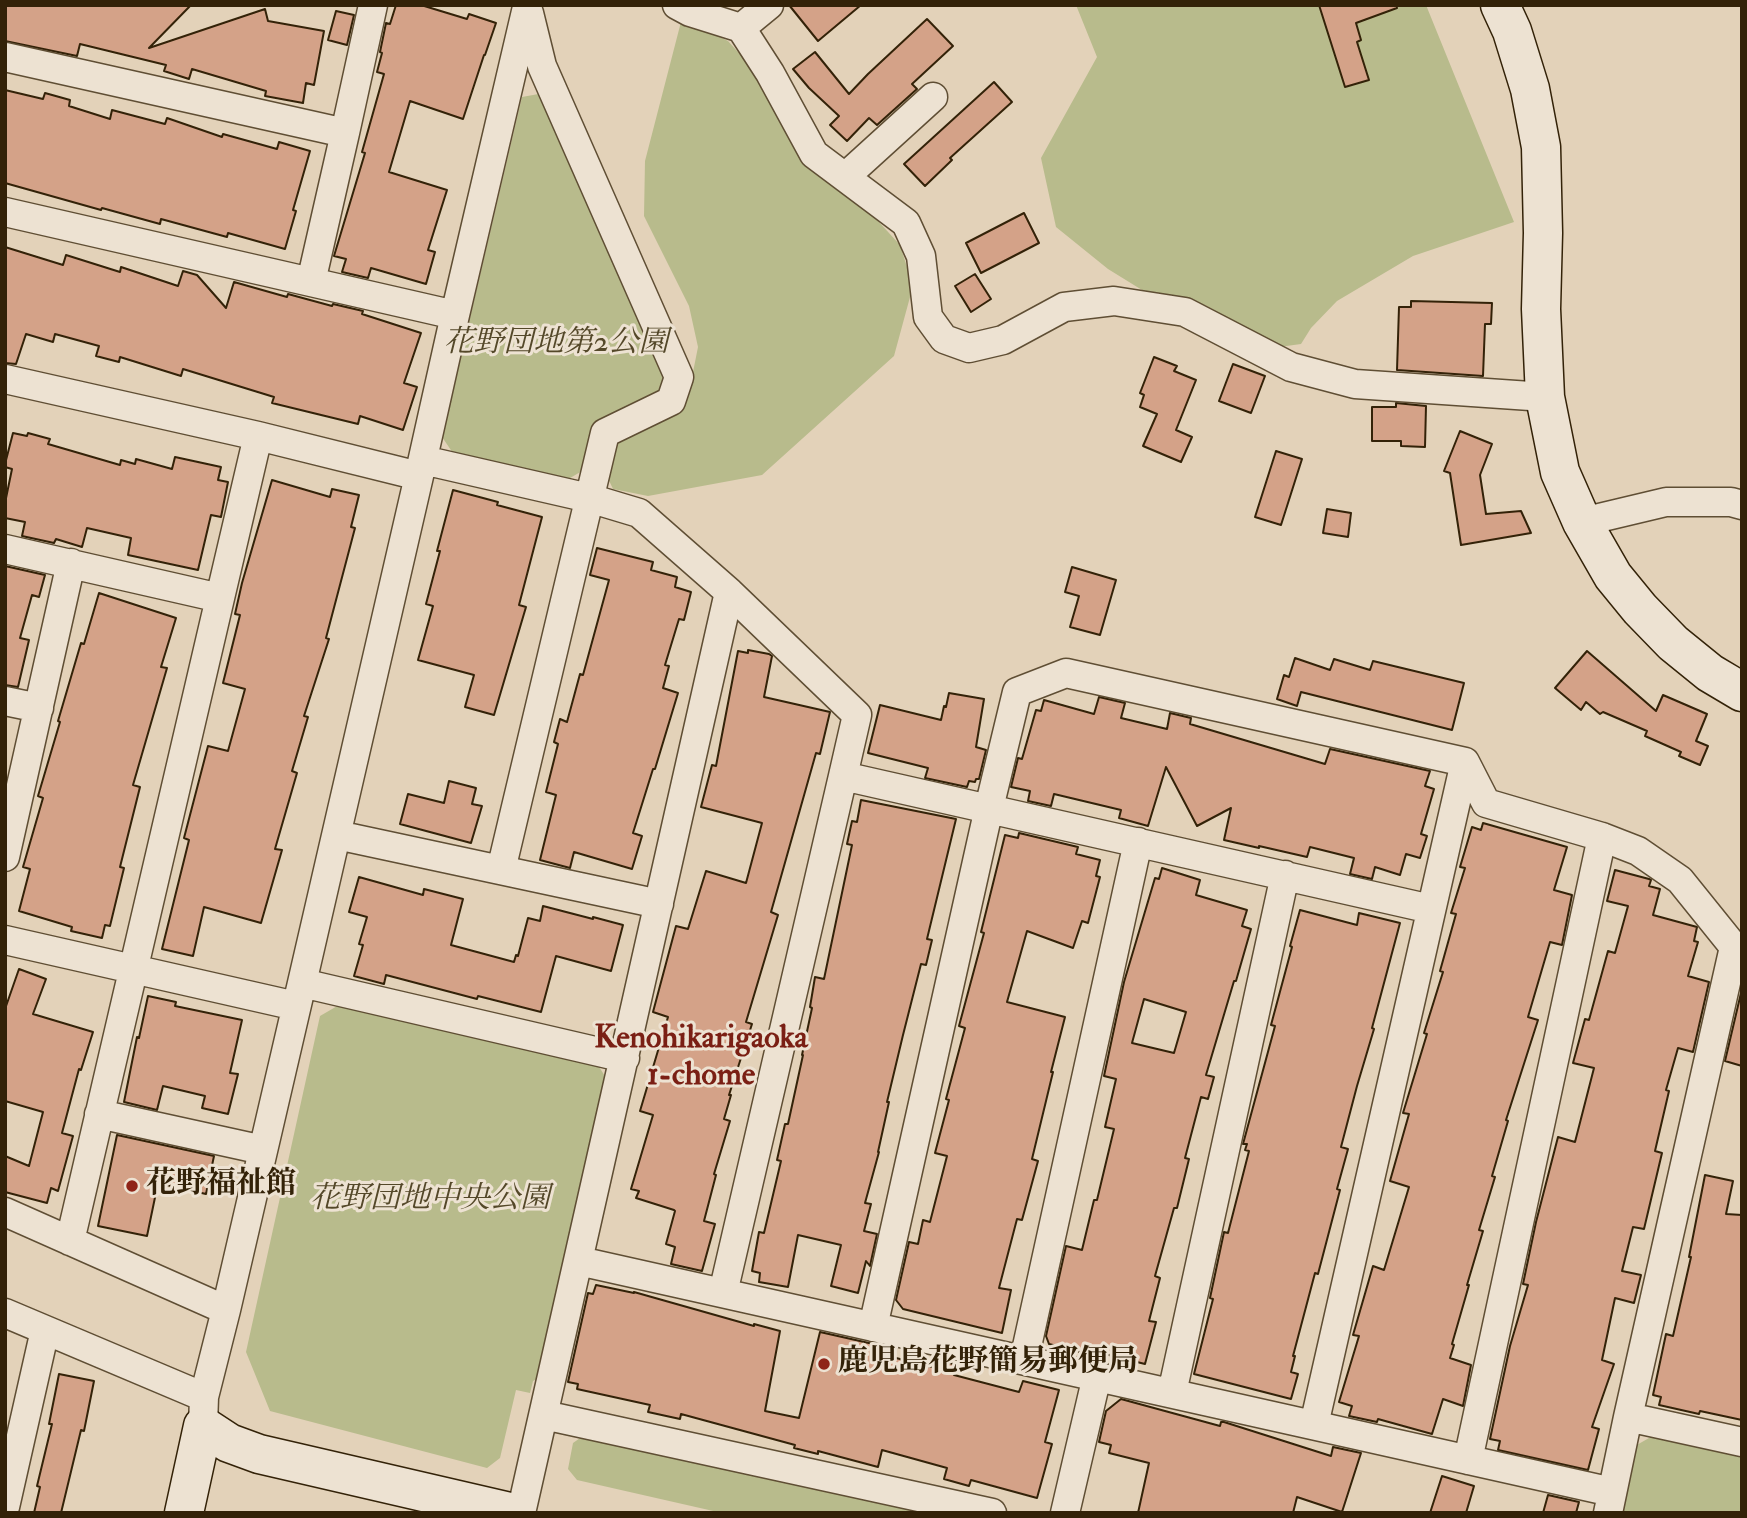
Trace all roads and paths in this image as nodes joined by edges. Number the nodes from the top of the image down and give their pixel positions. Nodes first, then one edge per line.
1 (373, 5) edge
2 (677, 5) edge
3 (769, 5) edge
4 (1500, 5) edge
5 (531, 6) edge
6 (741, 28) junction
7 (5, 57) edge
8 (933, 97) dead end
9 (345, 133) junction
10 (845, 177) junction
11 (5, 212) edge
12 (311, 282) junction
13 (455, 314) junction
14 (5, 379) edge
15 (1545, 397) junction
16 (258, 436) junction
17 (421, 468) junction
18 (589, 498) junction
19 (1742, 505) edge
20 (1582, 522) junction
21 (5, 549) edge
22 (71, 563) junction
23 (729, 592) junction
24 (220, 598) junction
25 (1742, 692) edge
26 (5, 701) edge
27 (38, 708) junction
28 (1465, 762) junction
29 (843, 776) junction
30 (989, 808) junction
31 (337, 835) junction
32 (1602, 837) junction
33 (1138, 842) junction
34 (5, 857) edge
35 (501, 870) junction
36 (1285, 875) junction
37 (659, 904) junction
38 (1431, 909) junction
39 (5, 940) edge
40 (1738, 948) edge
41 (134, 969) junction
42 (299, 995) junction
43 (625, 1058) junction
44 (100, 1114) junction
45 (263, 1150) junction
46 (5, 1212) edge
47 (70, 1241) junction
48 (579, 1261) junction
49 (723, 1293) junction
50 (226, 1310) junction
51 (5, 1313) edge
52 (873, 1327) junction
53 (45, 1330) junction
54 (1024, 1360) junction
55 (1097, 1376) junction
56 (1172, 1393) junction
57 (203, 1412) junction
58 (544, 1415) junction
59 (1628, 1417) junction
60 (1314, 1425) junction
61 (1742, 1442) edge
62 (1468, 1460) junction
63 (1610, 1502) edge
64 (5, 1507) edge
65 (184, 1513) edge
66 (514, 1513) edge
67 (521, 1513) edge
68 (992, 1513) edge
69 (1065, 1513) edge

1 - 9 street
2 - 6 street
3 - 6 street
4 - 15 street
5 - 13 street
5 - 18 street
6 - 10 street
7 - 9 street
8 - 10 street
9 - 12 street
10 - 15 street
11 - 12 street
12 - 13 street
13 - 17 street
14 - 16 street
15 - 20 street
16 - 17 street
16 - 24 street
17 - 18 street
17 - 31 street
18 - 23 street
18 - 35 street
19 - 20 street
20 - 25 street
21 - 22 street
22 - 24 street
22 - 27 street
23 - 29 street
23 - 37 street
24 - 41 street
26 - 27 street
27 - 34 street
28 - 30 street
28 - 32 street
28 - 38 street
29 - 30 street
29 - 49 street
30 - 33 street
30 - 52 street
31 - 35 street
31 - 42 street
32 - 40 street
32 - 62 street
33 - 36 street
33 - 54 street
35 - 37 street
36 - 38 street
36 - 56 street
37 - 43 street
38 - 60 street
39 - 41 street
40 - 59 street
41 - 42 street
41 - 44 street
42 - 43 street
42 - 45 street
43 - 48 street
44 - 45 street
44 - 47 street
45 - 50 street
46 - 47 street
47 - 50 street
48 - 49 street
48 - 58 street
49 - 52 street
50 - 57 street
51 - 53 street
52 - 54 street
53 - 57 street
53 - 64 street
54 - 55 street
55 - 56 street
55 - 69 street
56 - 60 street
57 - 65 street
57 - 66 street
58 - 67 street
58 - 68 street
59 - 61 street
59 - 63 street
60 - 62 street
62 - 63 street

